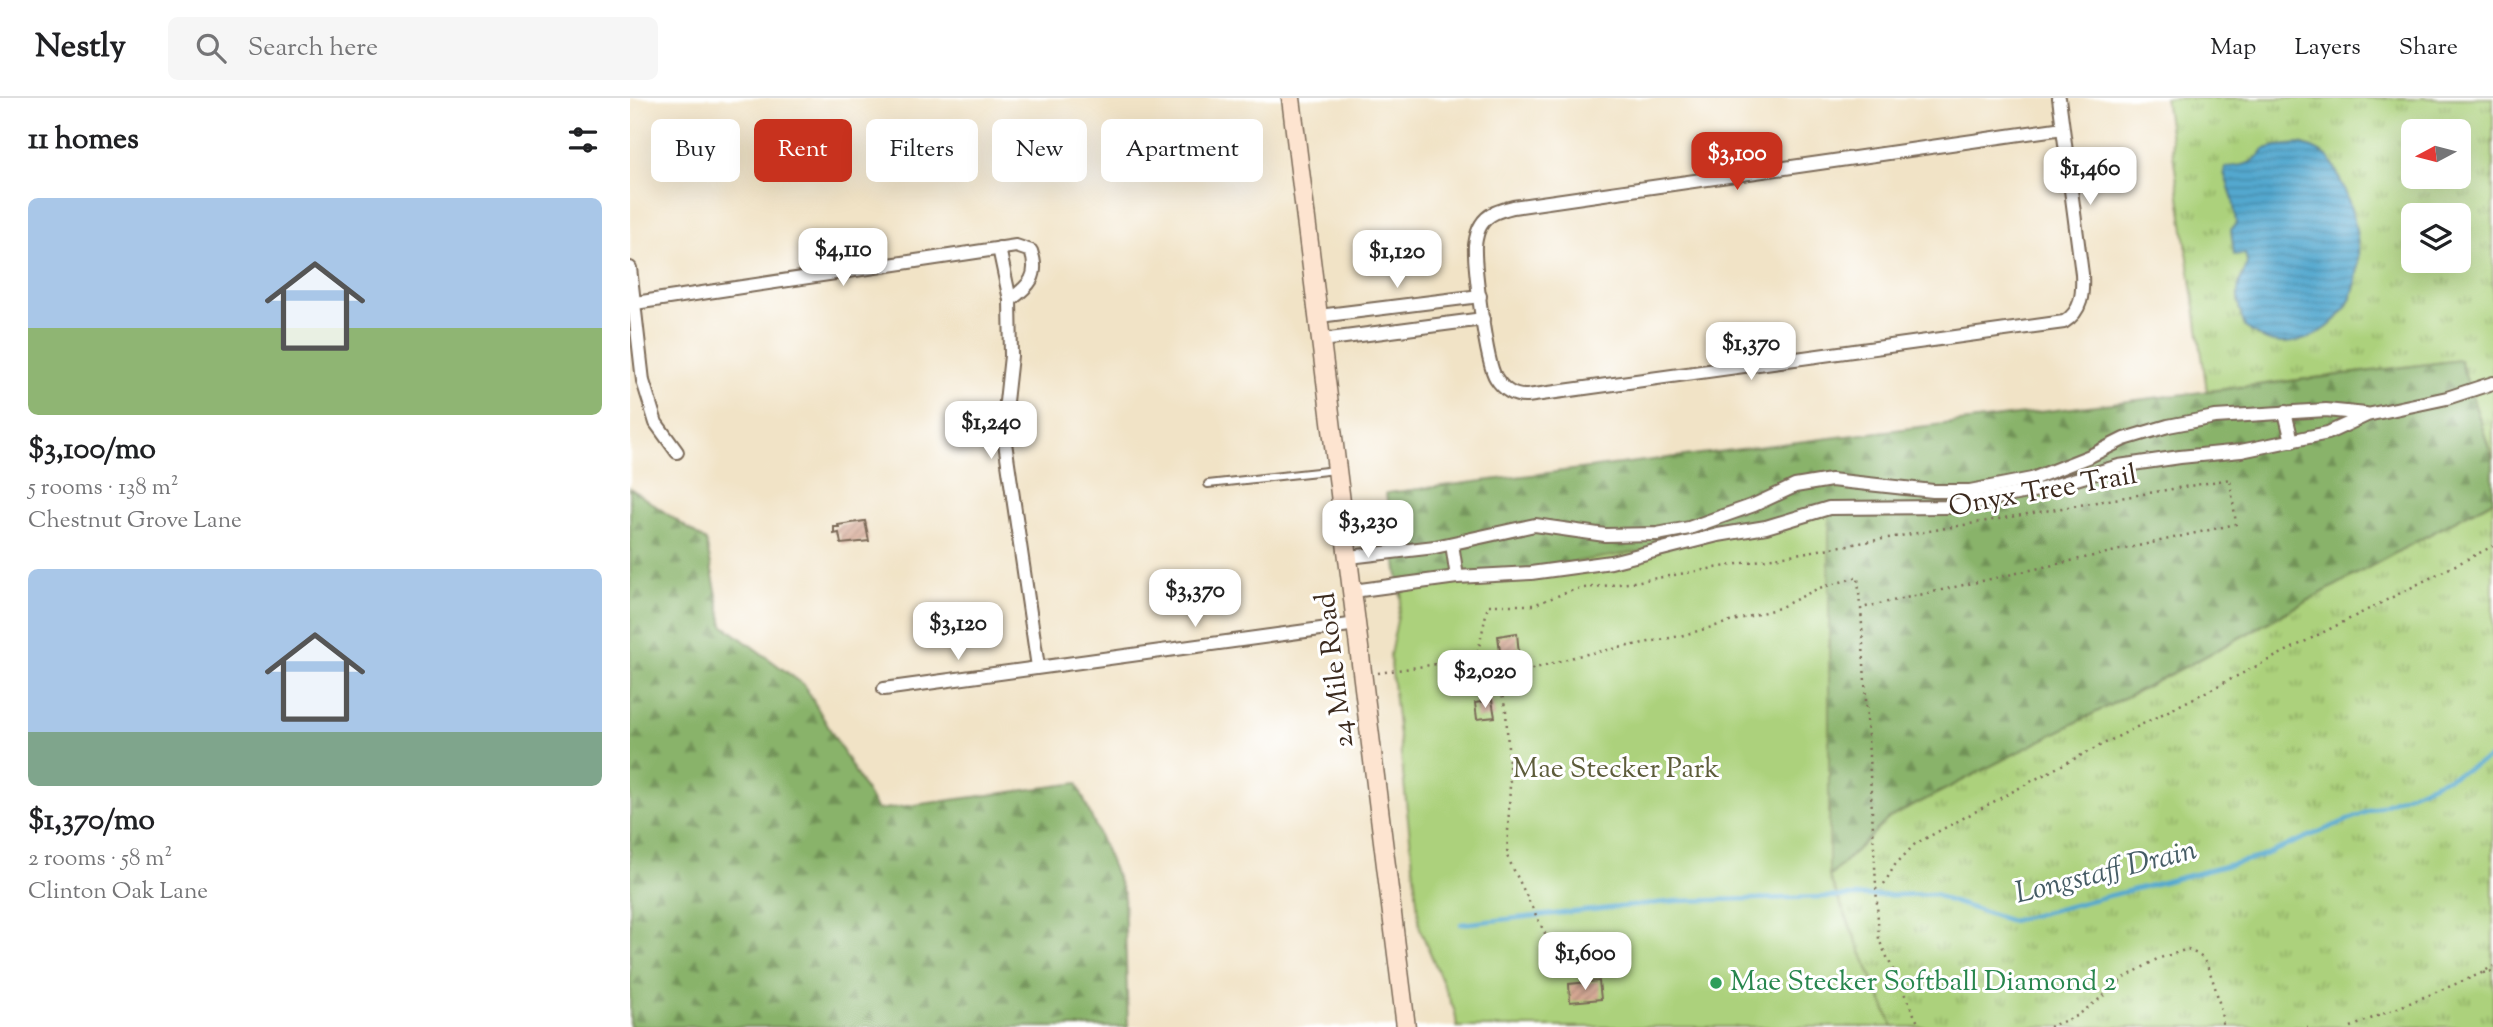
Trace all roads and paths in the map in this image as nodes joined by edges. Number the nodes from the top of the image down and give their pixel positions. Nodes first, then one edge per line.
1 (1292, 98) edge
2 (2059, 98) edge
3 (2063, 128) junction
4 (999, 248) junction
5 (630, 268) edge
6 (1480, 296) junction
7 (1010, 300) junction
8 (635, 303) junction
9 (1319, 316) junction
10 (1483, 319) junction
11 (1322, 340) junction
12 (2493, 383) edge
13 (2285, 412) junction
14 (2367, 415) junction
15 (2291, 441) junction
16 (677, 452) dead end
17 (1338, 470) junction
18 (1208, 484) dead end
19 (2033, 485) junction
20 (1682, 529) junction
21 (1685, 543) junction
22 (1452, 544) junction
23 (2493, 546) edge
24 (1349, 557) junction
25 (1457, 577) junction
26 (1353, 591) junction
27 (1861, 608) junction
28 (1357, 624) junction
29 (1478, 652) junction
30 (1038, 667) junction
31 (1363, 675) junction
32 (1498, 679) junction
33 (884, 689) dead end
34 (1884, 884) dead end
35 (1557, 958) dead end
36 (2493, 966) edge
37 (2493, 971) edge
38 (2480, 974) junction
39 (1406, 1027) edge
40 (1920, 1027) edge
41 (2049, 1027) edge
42 (2222, 1027) edge
43 (2351, 1027) edge

1 - 9 street, 24 Mile Road
2 - 3 street
3 - 6 street
3 - 10 street
4 - 7 street
4 - 7 street
4 - 8 street
5 - 8 street
6 - 9 street
6 - 10 street
7 - 30 street
8 - 16 street
9 - 11 street, 24 Mile Road
10 - 11 street
11 - 17 street, 24 Mile Road
12 - 14 street
13 - 14 street
13 - 15 street
13 - 19 street
14 - 15 street
15 - 19 street
17 - 18 lane
17 - 24 street, 24 Mile Road
19 - 20 street
19 - 21 street
20 - 21 street
20 - 22 street
21 - 25 street
22 - 24 street
22 - 25 street
23 - 34 path
24 - 26 street, 24 Mile Road
25 - 26 street
26 - 28 street, 24 Mile Road
27 - 29 path, Onyx Tree Trail
27 - 32 path
27 - 40 path
28 - 30 street
28 - 31 street, 24 Mile Road
29 - 31 path
29 - 32 path
30 - 33 street
31 - 39 street, 24 Mile Road
32 - 35 path
36 - 38 path
37 - 38 path
38 - 43 path
41 - 42 path

